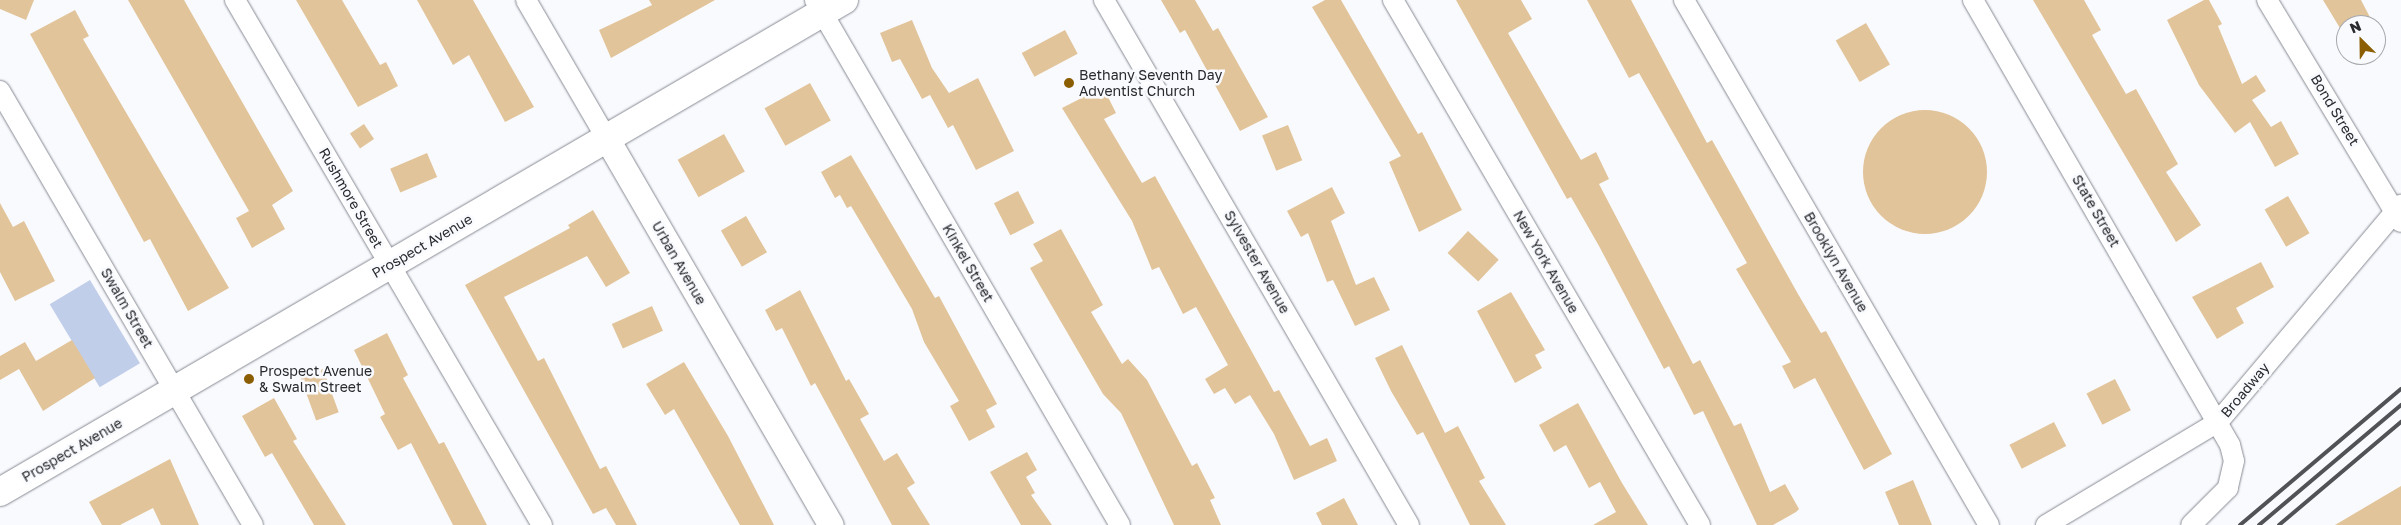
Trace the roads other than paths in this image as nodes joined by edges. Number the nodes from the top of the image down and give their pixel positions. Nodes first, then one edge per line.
1 (236, 0) edge
2 (526, 0) edge
3 (1104, 0) edge
4 (1393, 0) edge
5 (1684, 0) edge
6 (1973, 0) edge
7 (2267, 0) edge
8 (827, 4) edge
9 (0, 91) edge
10 (607, 139) junction
11 (2399, 212) edge
12 (390, 265) junction
13 (175, 390) junction
14 (2218, 422) junction
15 (0, 492) edge
16 (253, 525) edge
17 (542, 525) edge
18 (831, 525) edge
19 (1120, 525) edge
20 (1409, 525) edge
21 (1700, 525) edge
22 (1989, 525) edge
23 (2046, 525) edge
24 (2191, 525) edge

1 - 12 street, Rushmore Street
2 - 10 street, Urban Avenue
3 - 20 street, Sylvester Avenue
4 - 21 street, New York Avenue
5 - 22 street, Brooklyn Avenue
6 - 14 street, State Street
7 - 11 street, Bond Street
8 - 10 main road, Prospect Avenue
8 - 19 street, Kinkel Street
9 - 13 street, Swalm Street
10 - 12 main road, Prospect Avenue
10 - 18 street, Urban Avenue
11 - 14 street, Broadway
12 - 13 main road, Prospect Avenue
12 - 17 street, Rushmore Street
13 - 15 main road, Prospect Avenue
13 - 16 street, Swalm Street
14 - 23 street, Broadway
14 - 24 street, State Street

